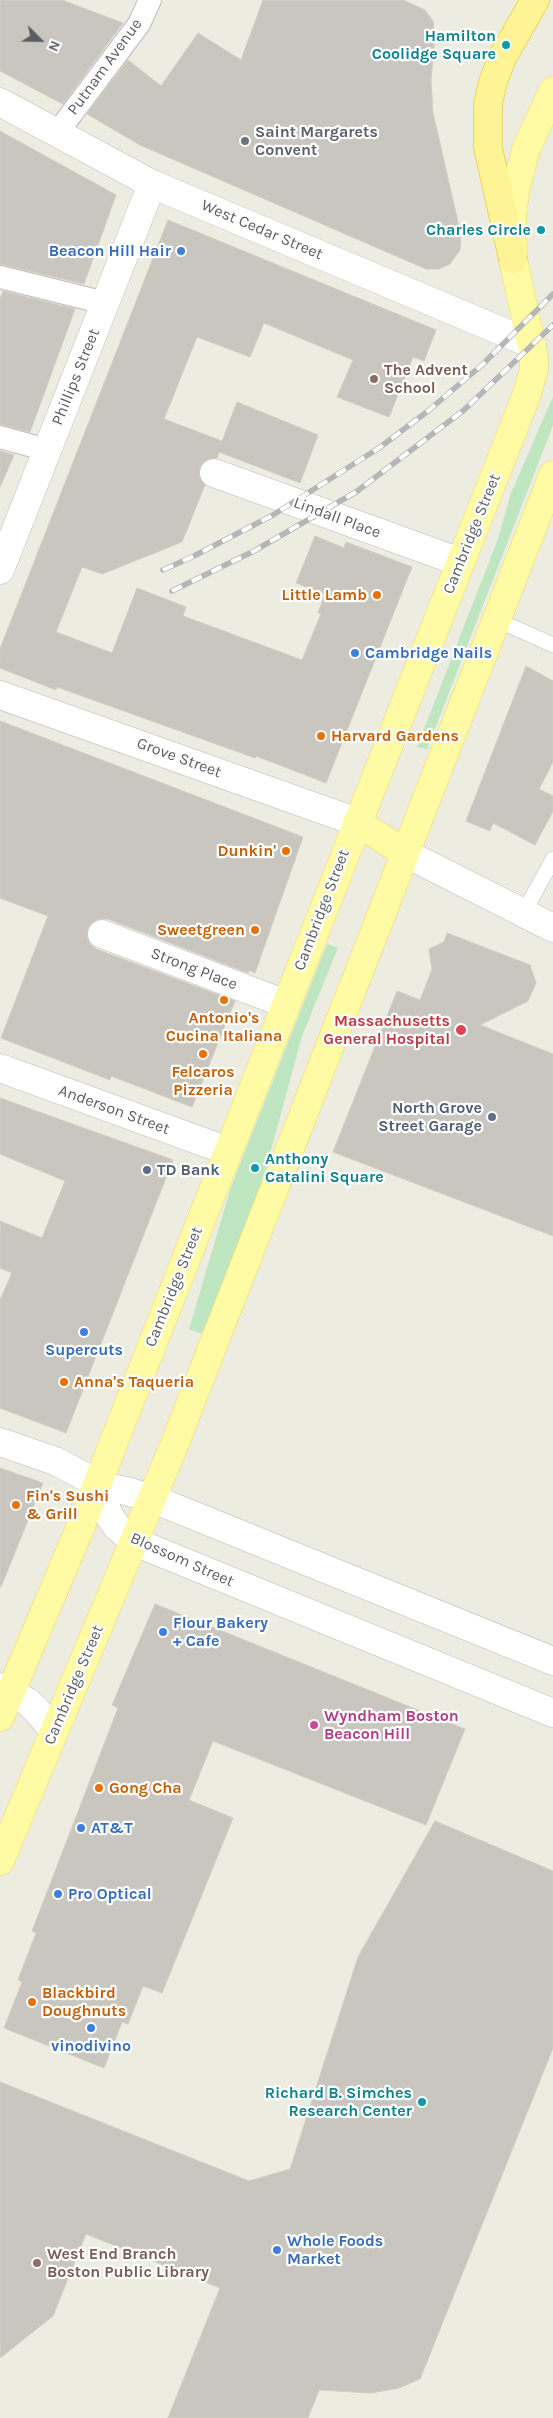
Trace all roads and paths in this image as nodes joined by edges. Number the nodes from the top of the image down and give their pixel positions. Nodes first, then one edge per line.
1 (150, 0) edge
2 (536, 0) edge
3 (553, 91) edge
4 (0, 102) edge
5 (57, 133) junction
6 (152, 184) junction
7 (513, 259) junction
8 (0, 277) edge
9 (105, 303) junction
10 (542, 348) edge
11 (0, 437) edge
12 (47, 450) junction
13 (214, 473) dead end
14 (553, 475) edge
15 (460, 562) junction
16 (0, 570) edge
17 (495, 619) junction
18 (553, 645) edge
19 (0, 695) edge
20 (357, 822) junction
21 (405, 853) junction
22 (553, 859) edge
23 (523, 914) junction
24 (553, 928) edge
25 (102, 934) dead end
26 (286, 1004) junction
27 (0, 1068) edge
28 (228, 1152) junction
29 (0, 1442) edge
30 (96, 1485) junction
31 (153, 1499) junction
32 (135, 1542) junction
33 (553, 1661) edge
34 (6, 1690) edge
35 (553, 1713) edge
36 (0, 1717) edge
37 (54, 1732) junction
38 (0, 1861) edge

1 - 5 street, Putnam Avenue
2 - 7 highway
3 - 7 main road, Cambridge Street
4 - 5 street, West Cedar Street
5 - 6 street, West Cedar Street
6 - 9 street, Phillips Street
6 - 10 street, West Cedar Street
7 - 10 main road, Cambridge Street
8 - 9 street
9 - 12 street, Phillips Street
10 - 15 main road, Cambridge Street
11 - 12 street
12 - 16 street, Phillips Street
13 - 15 street, Lindall Place
14 - 17 main road, Cambridge Street
15 - 20 main road, Cambridge Street
17 - 18 lane
17 - 21 main road, Cambridge Street
19 - 20 street, Grove Street
20 - 21 main road
20 - 26 main road, Cambridge Street
21 - 23 street
21 - 31 main road, Cambridge Street
22 - 23 lane
23 - 24 street
25 - 26 street, Strong Place
26 - 28 main road, Cambridge Street
27 - 28 street, Anderson Street
28 - 30 main road, Cambridge Street
29 - 30 street
30 - 31 street
30 - 32 street, Blossom Street
30 - 34 main road, Cambridge Street
31 - 32 main road, Cambridge Street
31 - 33 street
32 - 35 street, Blossom Street
32 - 37 main road, Cambridge Street
34 - 36 main road, Cambridge Street
34 - 37 street
37 - 38 main road, Cambridge Street

